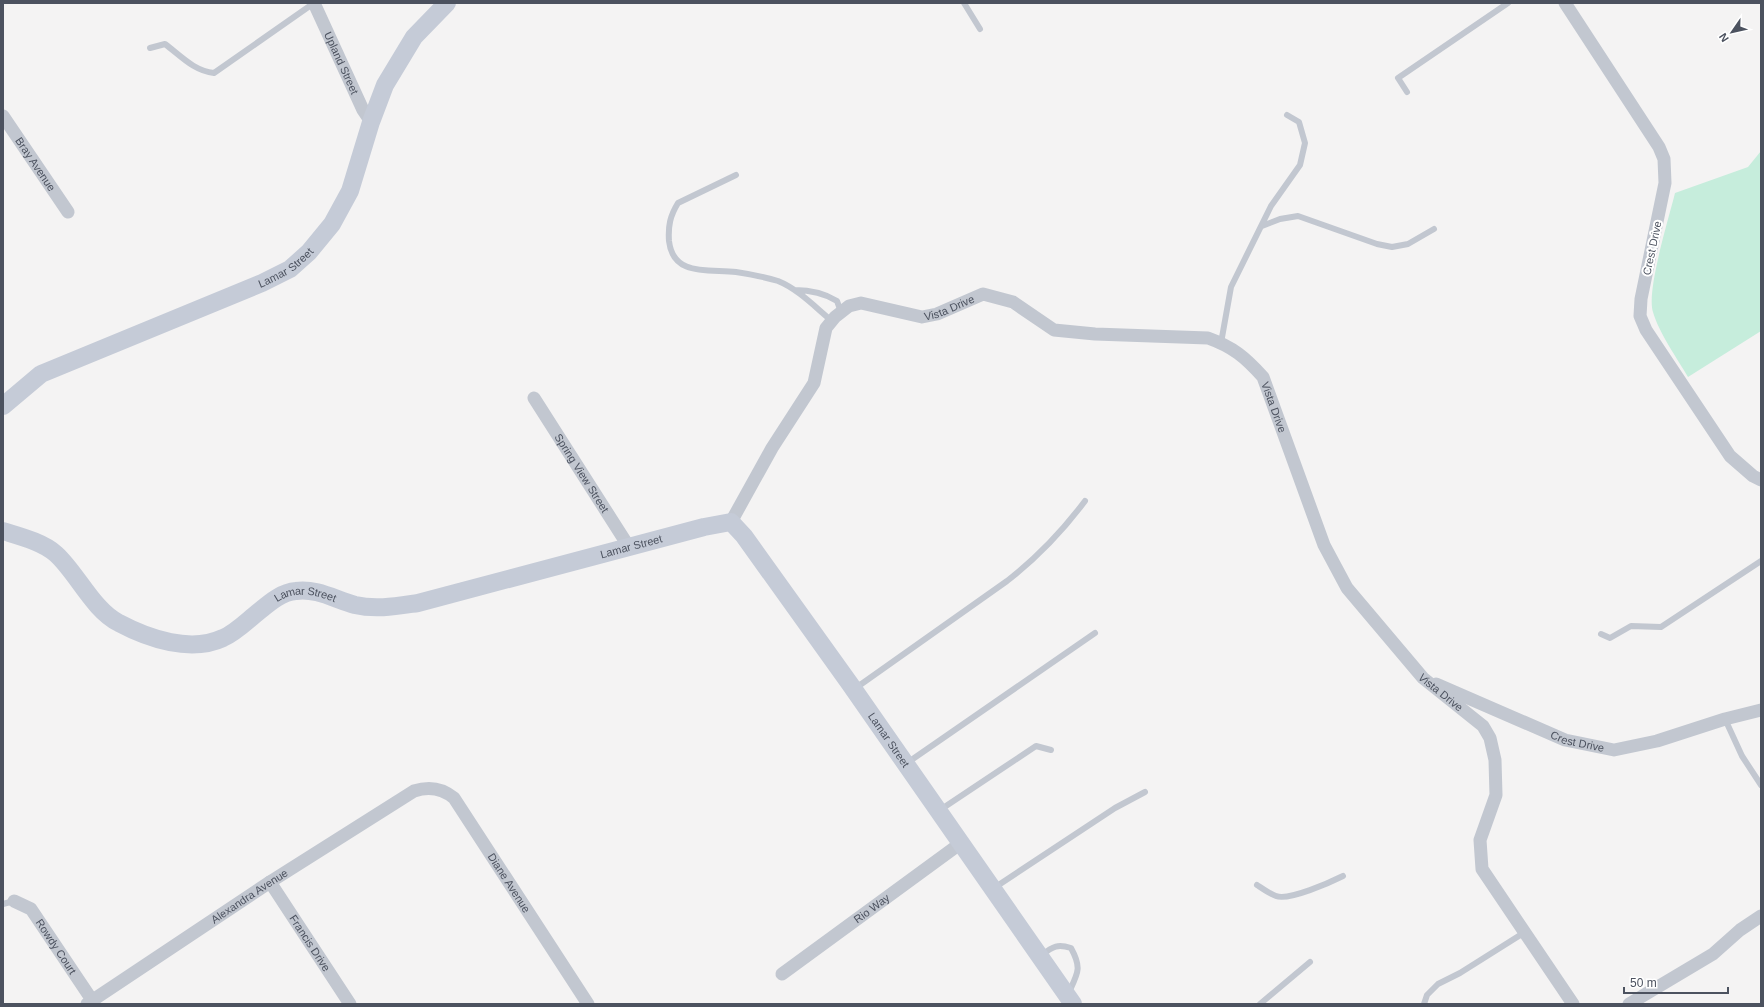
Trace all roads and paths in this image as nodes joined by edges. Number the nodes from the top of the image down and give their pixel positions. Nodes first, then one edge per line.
1 (314, 3) edge
2 (447, 3) edge
3 (964, 3) edge
4 (1508, 3) edge
5 (1565, 3) edge
6 (980, 29) dead end
7 (150, 48) dead end
8 (1407, 92) dead end
9 (1287, 115) dead end
10 (3, 116) edge
11 (371, 122) junction
12 (736, 175) dead end
13 (68, 212) dead end
14 (1262, 226) junction
15 (1434, 230) dead end
16 (795, 290) junction
17 (837, 316) junction
18 (1220, 343) junction
19 (534, 398) dead end
20 (3, 406) edge
21 (1761, 480) edge
22 (1085, 501) dead end
23 (731, 522) junction
24 (3, 531) edge
25 (630, 547) junction
26 (1761, 560) edge
27 (1095, 634) dead end
28 (1601, 634) dead end
29 (1423, 678) junction
30 (850, 684) junction
31 (1761, 710) edge
32 (1725, 719) junction
33 (1051, 750) dead end
34 (906, 764) junction
35 (1761, 785) edge
36 (414, 791) joint
37 (1145, 792) dead end
38 (938, 810) junction
39 (961, 843) junction
40 (1344, 876) dead end
41 (270, 882) junction
42 (1257, 885) dead end
43 (993, 889) junction
44 (8, 903) edge
45 (1761, 916) edge
46 (1525, 932) junction
47 (1040, 957) junction
48 (1310, 962) dead end
49 (782, 974) dead end
50 (1070, 1000) edge
51 (90, 1002) edge
52 (350, 1004) edge
53 (588, 1004) edge
54 (1260, 1004) edge
55 (1424, 1004) edge
56 (1573, 1004) edge
57 (1629, 1004) edge

1 - 7 lane
1 - 11 street, Upland Street
2 - 11 street, Lamar Street
3 - 6 lane
4 - 8 lane
5 - 21 street, Crest Drive
9 - 14 lane
10 - 13 street, Bray Avenue
11 - 20 street, Lamar Street
12 - 16 lane
14 - 15 lane
14 - 18 lane
16 - 17 lane
16 - 17 lane
17 - 18 street, Vista Drive
17 - 23 street
18 - 29 street, Vista Drive
19 - 25 street, Spring View Street
22 - 30 lane
23 - 25 street, Lamar Street
23 - 30 street, Lamar Street
24 - 25 street, Lamar Street
26 - 28 lane
27 - 34 lane
29 - 32 street, Crest Drive
29 - 46 street, Vista Drive
30 - 34 street, Lamar Street
31 - 32 street, Crest Drive
32 - 35 lane
33 - 38 lane
34 - 38 street, Lamar Street
36 - 41 street, Alexandra Avenue
36 - 53 street, Diane Avenue
37 - 43 lane
38 - 39 street, Lamar Street
39 - 43 street, Lamar Street
39 - 49 street, Rio Way
40 - 42 lane
41 - 51 street, Alexandra Avenue
41 - 52 street, Francis Drive
43 - 47 street, Lamar Street
44 - 51 street, Rowdy Court
45 - 57 street
46 - 55 lane
46 - 56 street, Vista Drive
47 - 50 street, Lamar Street
47 - 50 lane
48 - 54 lane

